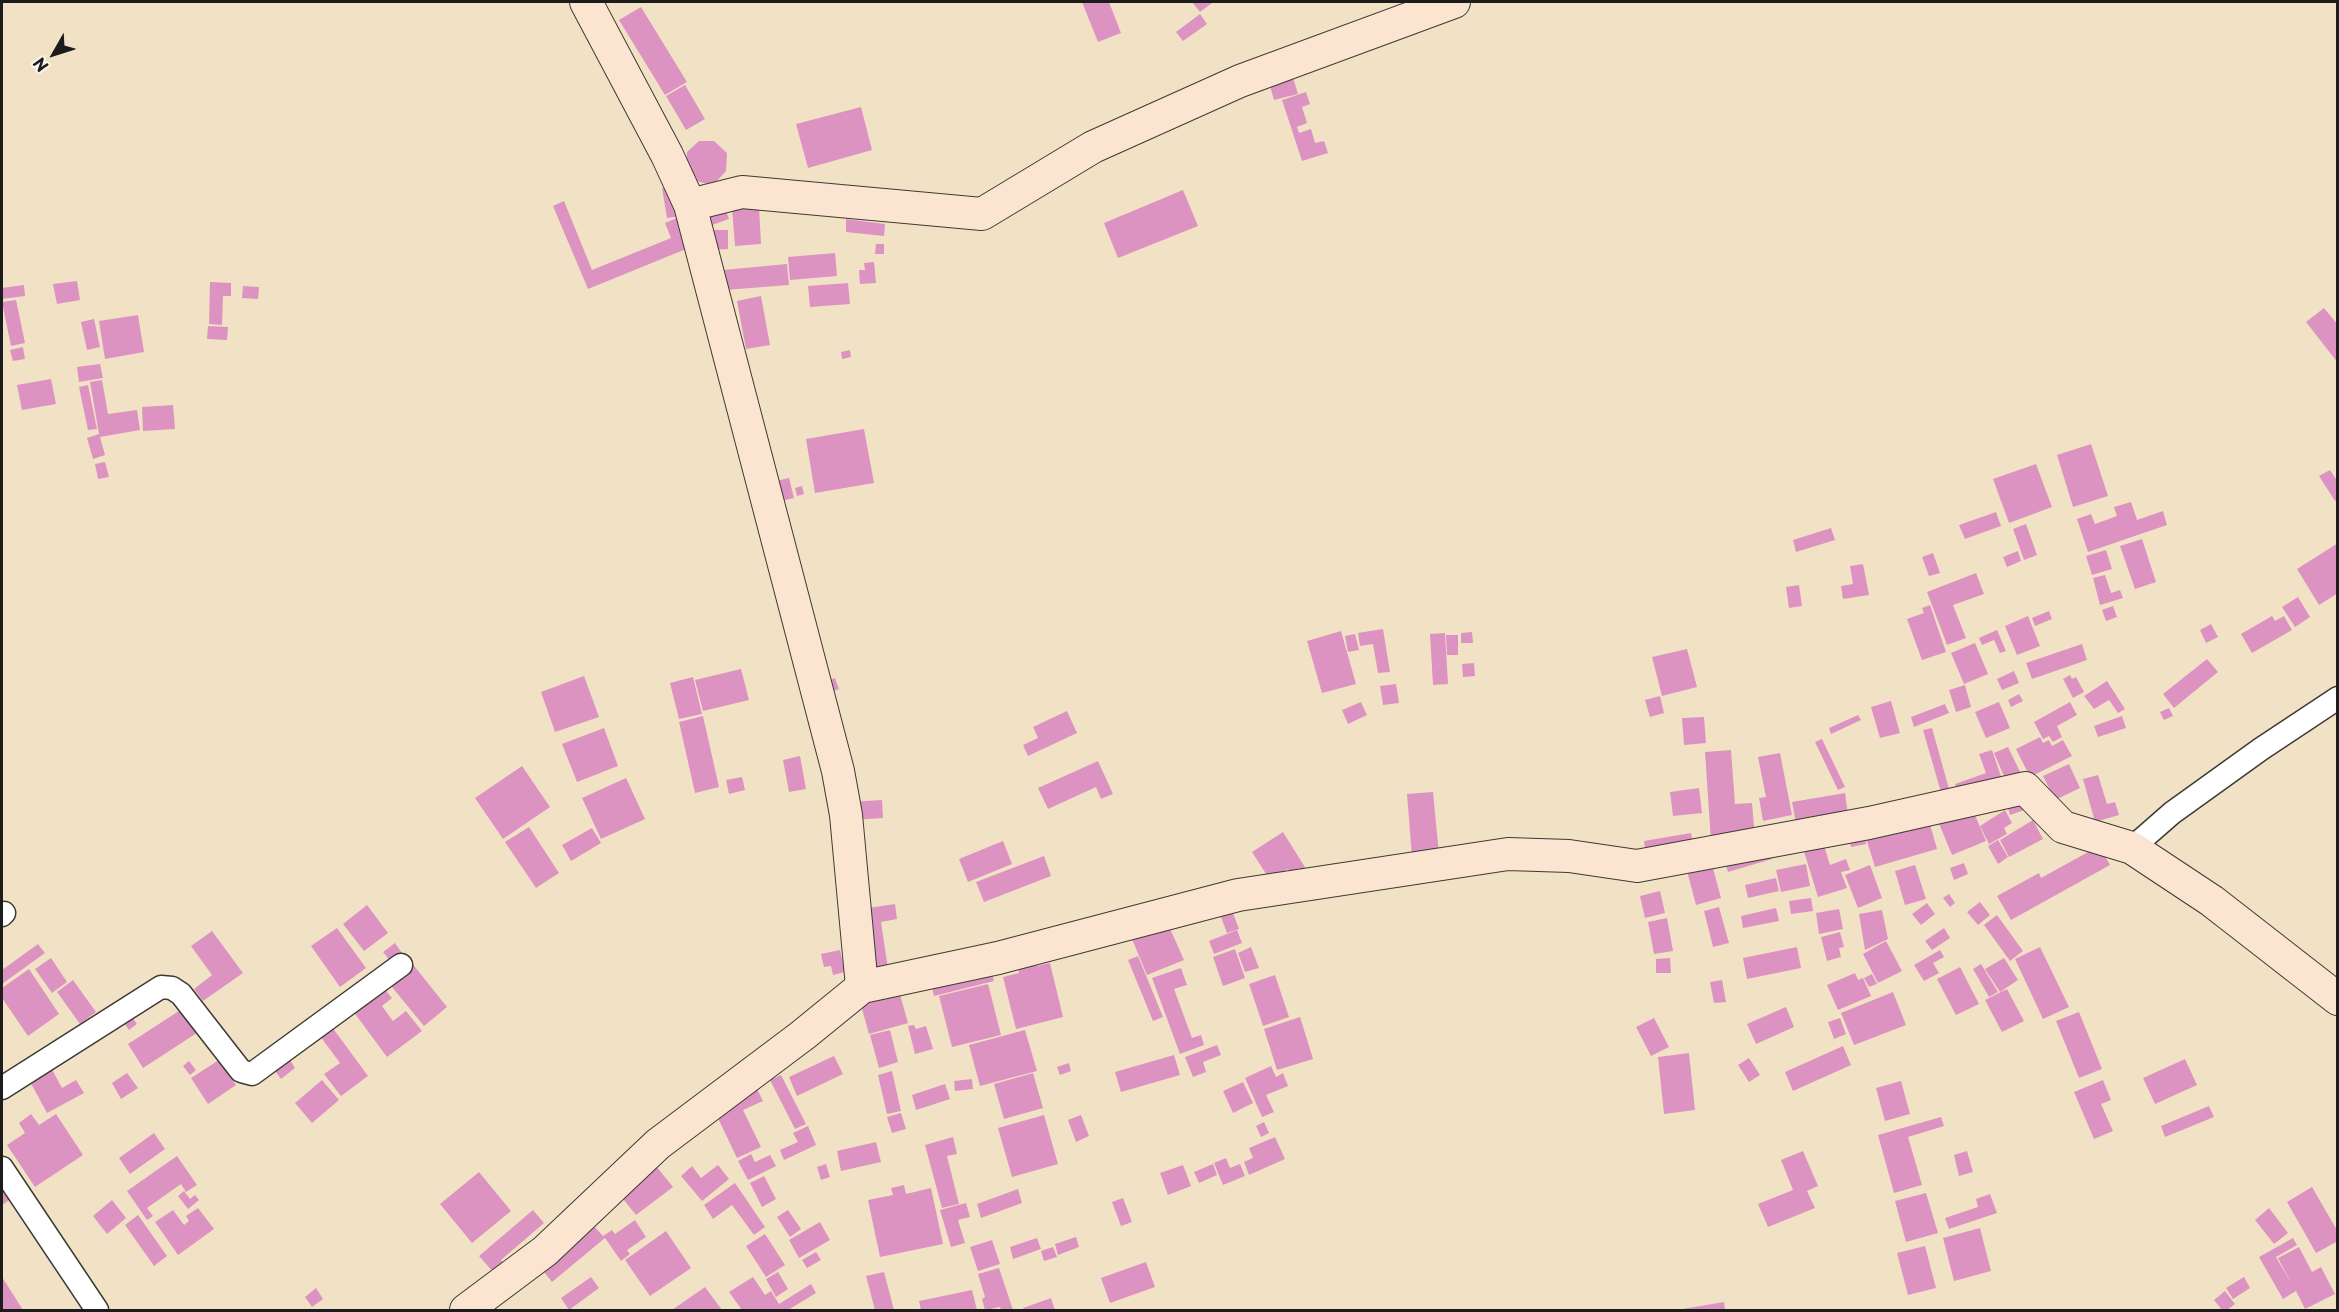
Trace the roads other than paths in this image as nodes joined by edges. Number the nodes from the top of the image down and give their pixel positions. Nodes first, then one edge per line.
1 (586, 2) edge
2 (1454, 2) edge
3 (690, 205) junction
4 (2337, 699) edge
5 (2132, 848) junction
6 (401, 965) dead end
7 (862, 987) junction
8 (2337, 999) edge
9 (2, 1088) edge
10 (2, 1168) edge
11 (98, 1311) edge
12 (466, 1311) edge

1 - 3 street
2 - 3 street
3 - 7 street
4 - 5 street
5 - 7 street
5 - 8 street
6 - 9 street
7 - 12 street
10 - 11 street

